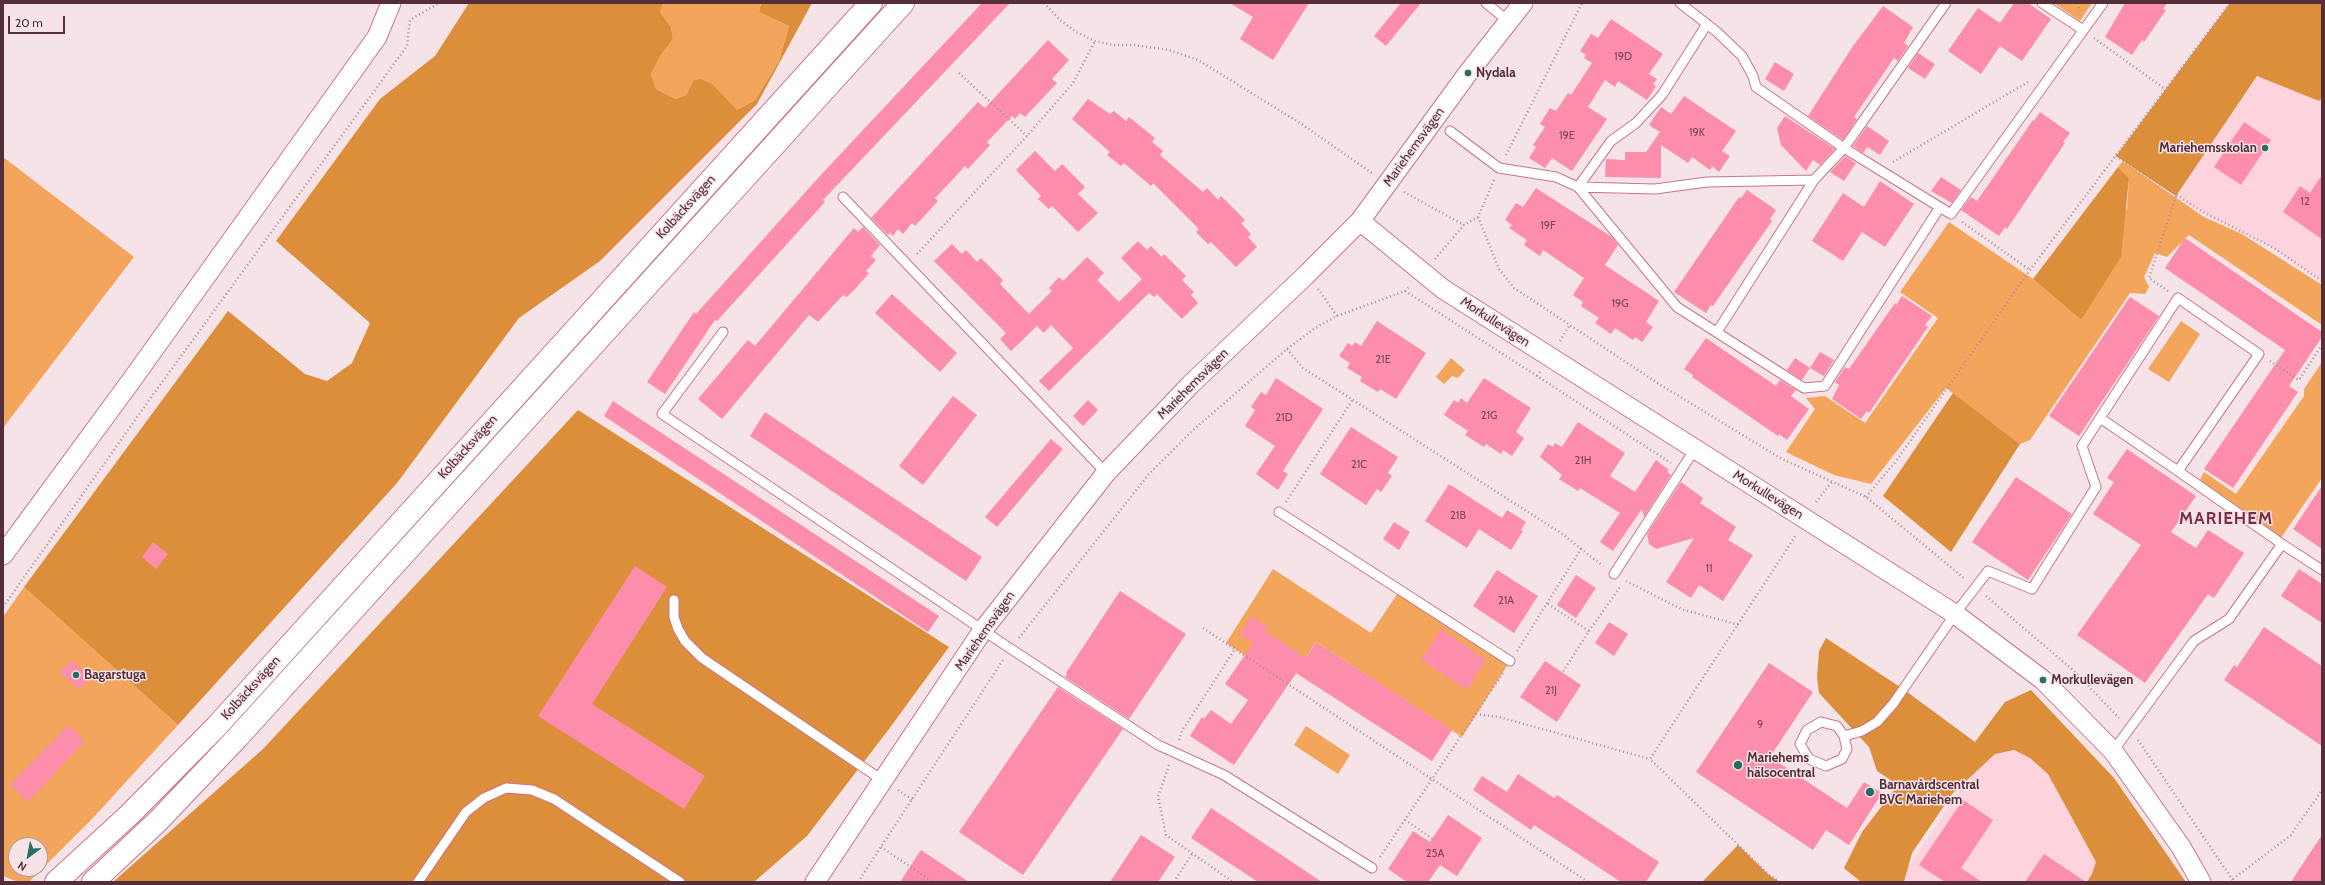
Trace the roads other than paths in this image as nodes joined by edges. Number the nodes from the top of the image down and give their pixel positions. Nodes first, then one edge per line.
1 (390, 3) edge
2 (871, 3) edge
3 (903, 3) edge
4 (1486, 3) edge
5 (1523, 3) edge
6 (1680, 3) edge
7 (1946, 3) edge
8 (2042, 3) edge
9 (2103, 3) edge
10 (1508, 21) junction
11 (1708, 24) junction
12 (2083, 30) junction
13 (1450, 131) dead end
14 (1844, 148) junction
15 (1814, 180) junction
16 (1578, 187) junction
17 (843, 197) dead end
18 (1940, 207) junction
19 (1360, 221) junction
20 (724, 332) dead end
21 (1717, 332) junction
22 (2100, 418) junction
23 (1695, 449) junction
24 (2178, 471) junction
25 (1106, 473) junction
26 (1279, 512) road end
27 (2282, 544) junction
28 (3, 555) edge
29 (2320, 565) edge
30 (1614, 574) road end
31 (674, 600) dead end
32 (1955, 614) junction
33 (983, 630) junction
34 (1510, 661) road end
35 (1844, 736) junction
36 (2113, 751) junction
37 (882, 780) junction
38 (1372, 868) road end
39 (56, 882) edge
40 (93, 882) edge
41 (418, 882) edge
42 (680, 882) edge
43 (816, 882) edge
44 (2201, 882) edge

1 - 28 street
2 - 39 highway, Kolbäcksvägen
3 - 40 highway, Kolbäcksvägen
4 - 10 lane
5 - 10 street, Mariehemsvägen
6 - 11 lane
7 - 14 lane
8 - 12 lane
9 - 12 lane
10 - 19 street, Mariehemsvägen
11 - 14 lane
11 - 16 lane
12 - 18 lane
13 - 16 lane
14 - 15 lane
14 - 18 lane
15 - 16 lane
15 - 21 lane
16 - 21 lane
17 - 25 lane
18 - 21 lane
19 - 23 street, Morkullevägen
19 - 25 street, Mariehemsvägen
20 - 33 lane
22 - 24 lane
22 - 24 lane
22 - 32 lane
23 - 30 lane
23 - 32 street, Morkullevägen
24 - 27 lane
25 - 33 street, Mariehemsvägen
26 - 34 lane
27 - 29 lane
27 - 36 lane
31 - 37 lane
32 - 35 lane
32 - 36 street, Morkullevägen
33 - 37 street, Mariehemsvägen
33 - 38 lane
35 - 35 lane
36 - 44 street, Morkullevägen
37 - 43 street, Mariehemsvägen
41 - 42 lane

